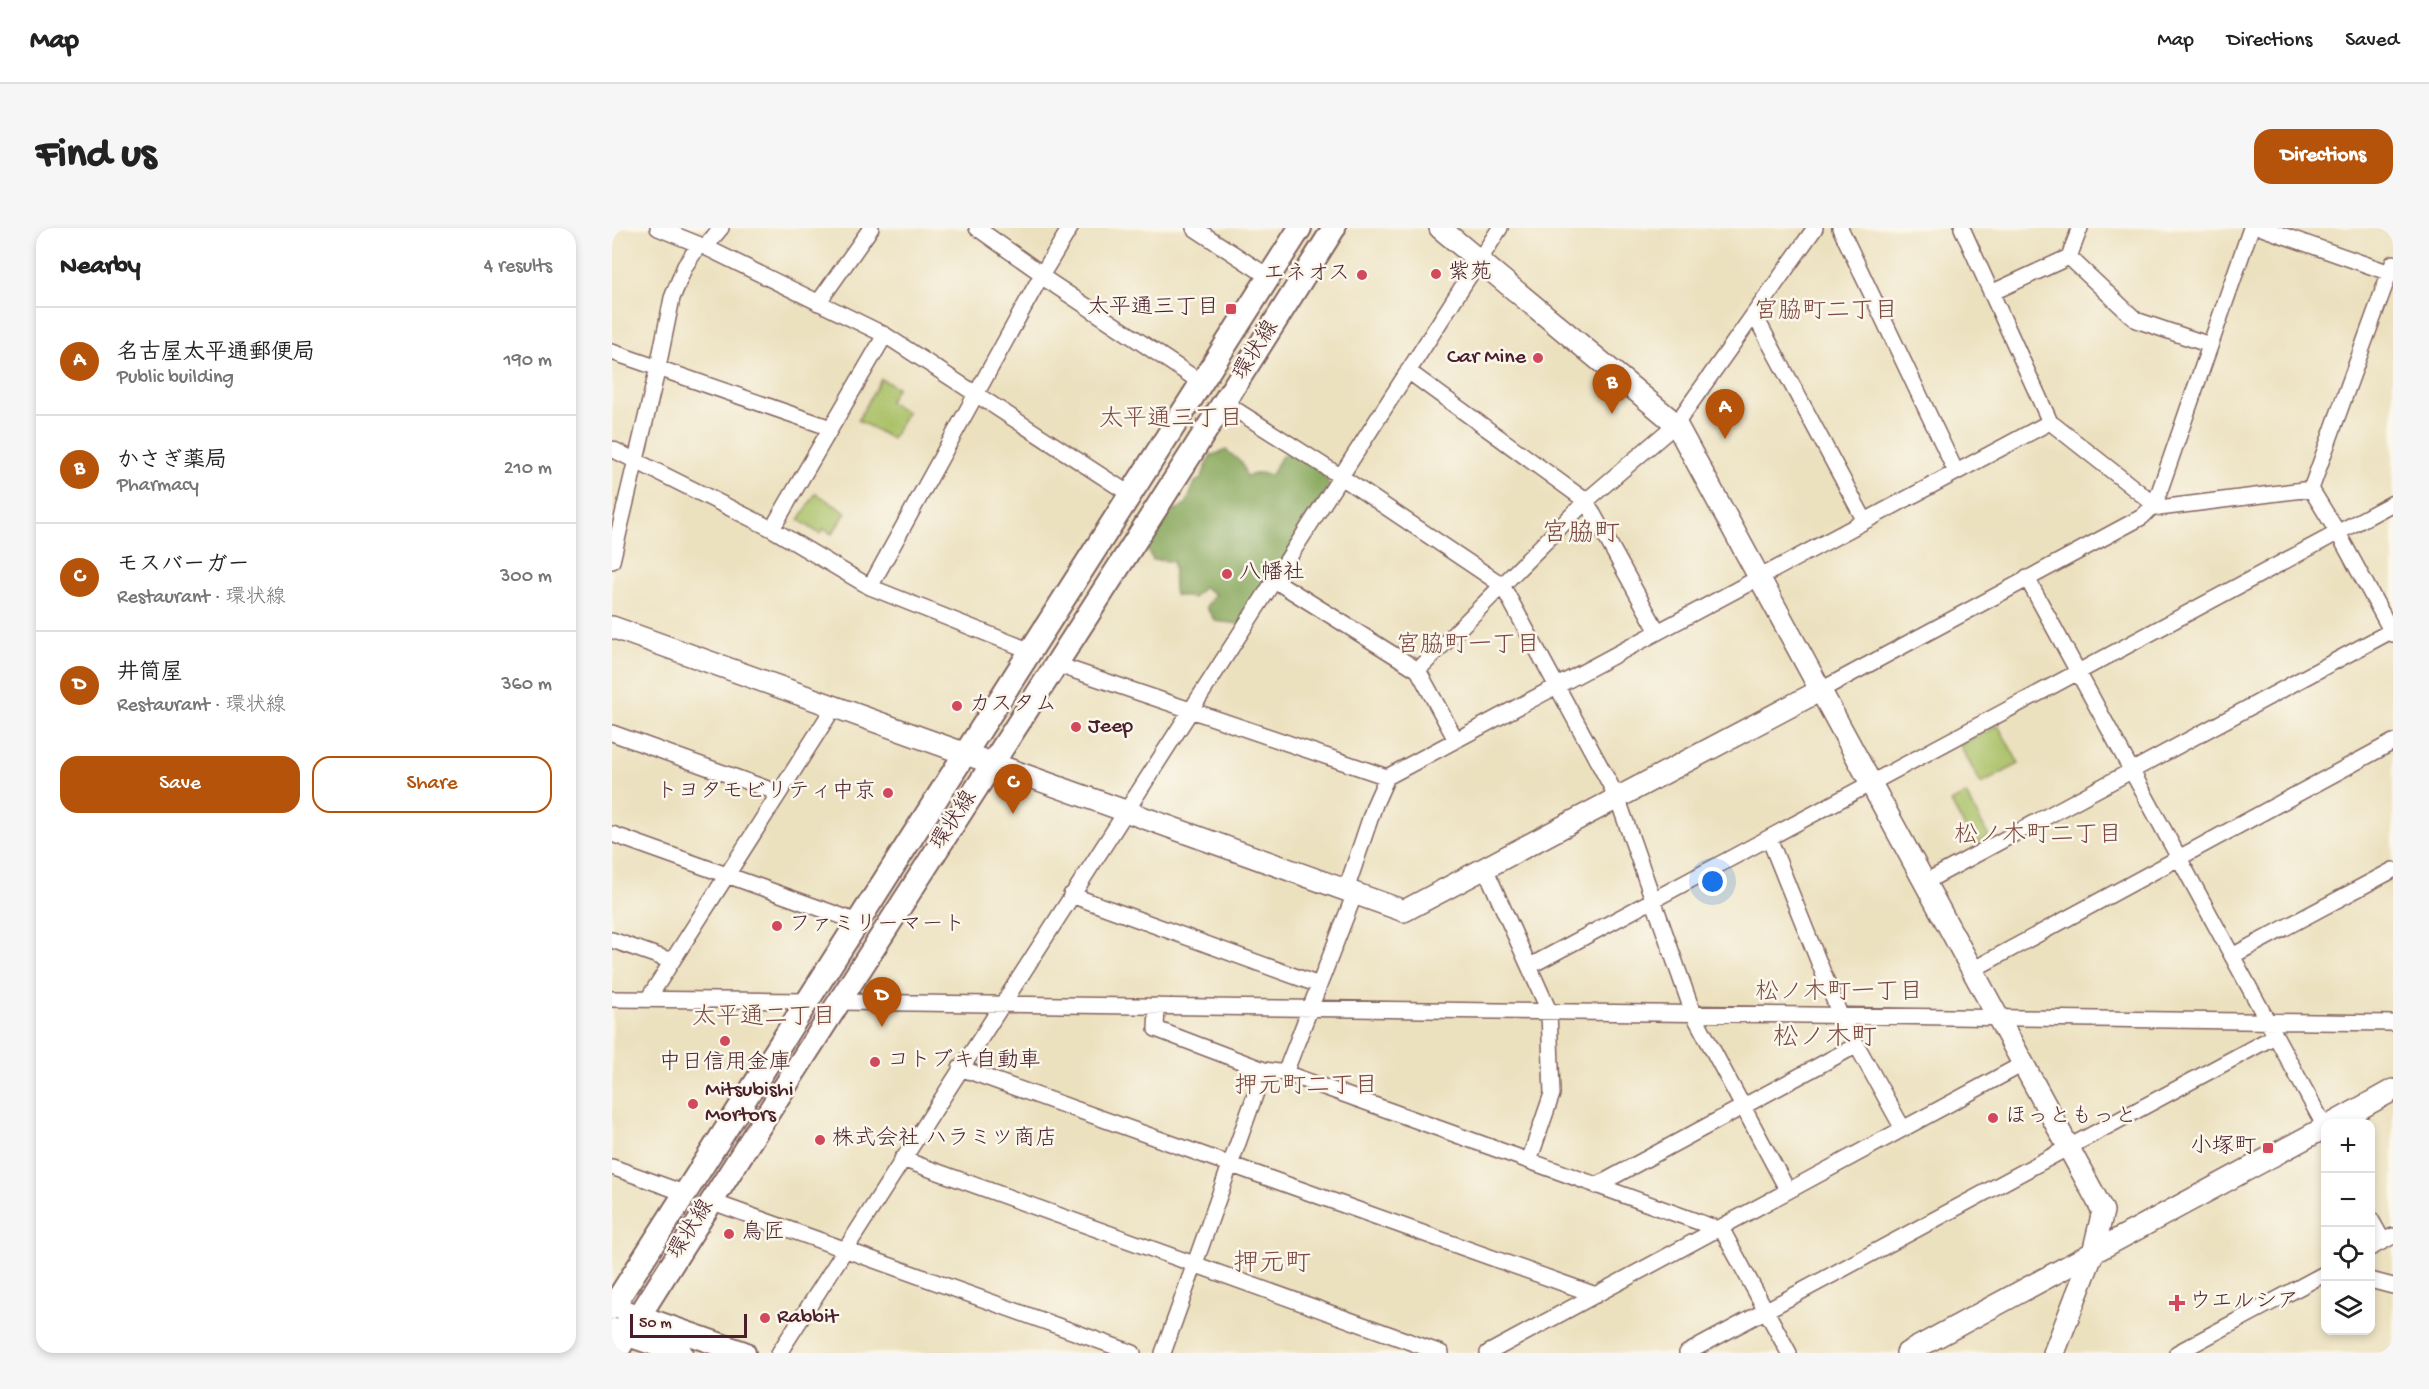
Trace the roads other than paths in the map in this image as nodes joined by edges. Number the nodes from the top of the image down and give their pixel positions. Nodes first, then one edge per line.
1 (658, 228) edge
2 (721, 228) edge
3 (871, 228) edge
4 (977, 228) edge
5 (1070, 228) edge
6 (1194, 228) edge
7 (1300, 228) edge
8 (1334, 228) edge
9 (1440, 228) edge
10 (1500, 228) edge
11 (1815, 228) edge
12 (1840, 228) edge
13 (1962, 228) edge
14 (2080, 228) edge
15 (2251, 228) edge
16 (2262, 228) edge
17 (702, 246) junction
18 (2069, 257) junction
19 (1479, 261) junction
20 (2392, 270) edge
21 (1042, 275) junction
22 (1269, 277) junction
23 (1992, 293) junction
24 (818, 303) junction
25 (1754, 314) junction
26 (885, 335) junction
27 (2210, 345) junction
28 (612, 352) edge
29 (658, 367) junction
30 (1408, 371) junction
31 (1202, 383) junction
32 (975, 395) junction
33 (1225, 403) junction
34 (2050, 422) junction
35 (1676, 423) junction
36 (831, 428) junction
37 (612, 449) edge
38 (635, 462) junction
39 (1956, 472) junction
40 (1340, 476) junction
41 (2311, 489) junction
42 (1131, 495) junction
43 (1586, 501) junction
44 (2393, 503) edge
45 (2156, 504) junction
46 (1865, 521) junction
47 (772, 529) junction
48 (2338, 533) junction
49 (612, 561) edge
50 (1760, 577) junction
51 (2027, 578) junction
52 (1274, 580) junction
53 (1502, 585) junction
54 (870, 587) junction
55 (612, 627) edge
56 (1658, 632) junction
57 (2392, 632) edge
58 (1031, 651) junction
59 (1055, 664) junction
60 (1418, 670) junction
61 (2078, 672) junction
62 (1556, 686) junction
63 (1821, 690) junction
64 (834, 707) junction
65 (1190, 710) junction
66 (612, 733) edge
67 (1456, 740) junction
68 (2393, 742) edge
69 (965, 754) junction
70 (991, 764) junction
71 (2131, 771) junction
72 (1387, 777) junction
73 (1871, 783) junction
74 (779, 793) junction
75 (1617, 798) junction
76 (1125, 812) junction
77 (612, 834) edge
78 (1768, 838) junction
79 (2179, 858) junction
80 (1485, 868) junction
81 (2393, 870) edge
82 (727, 875) junction
83 (1925, 882) junction
84 (1350, 892) junction
85 (1071, 895) junction
86 (1654, 899) junction
87 (858, 922) junction
88 (612, 940) edge
89 (2232, 956) junction
90 (672, 962) junction
91 (1530, 966) junction
92 (1972, 970) junction
93 (1319, 985) junction
94 (612, 999) edge
95 (648, 999) junction
96 (808, 1001) junction
97 (840, 1002) junction
98 (1001, 1004) junction
99 (1157, 1006) junction
100 (1311, 1007) junction
101 (1550, 1011) junction
102 (1693, 1013) junction
103 (1840, 1015) junction
104 (1998, 1017) junction
105 (2266, 1020) junction
106 (2393, 1023) edge
107 (2275, 1036) junction
108 (1857, 1045) junction
109 (2023, 1064) junction
110 (960, 1068) junction
111 (1264, 1070) junction
112 (1285, 1073) junction
113 (2393, 1090) edge
114 (1743, 1106) junction
115 (2343, 1119) edge
116 (2321, 1120) edge
117 (1903, 1129) junction
118 (2321, 1132) edge
119 (2069, 1147) junction
120 (902, 1159) junction
121 (1529, 1161) junction
122 (1230, 1165) junction
123 (612, 1167) edge
124 (1596, 1186) junction
125 (1788, 1191) junction
126 (684, 1193) junction
127 (710, 1202) junction
128 (2374, 1227) edge
129 (1719, 1229) junction
130 (2382, 1242) edge
131 (845, 1250) junction
132 (2092, 1253) junction
133 (1194, 1265) junction
134 (2321, 1275) edge
135 (2374, 1281) edge
136 (2393, 1286) edge
137 (1596, 1295) junction
138 (612, 1308) edge
139 (1766, 1311) junction
140 (626, 1326) edge
141 (615, 1353) edge
142 (681, 1353) edge
143 (744, 1353) edge
144 (779, 1353) edge
145 (1133, 1353) edge
146 (1163, 1353) edge
147 (1441, 1353) edge
148 (1488, 1353) edge
149 (1687, 1353) edge
150 (1789, 1353) edge
151 (1907, 1353) edge
152 (2054, 1353) edge
153 (2177, 1353) edge

1 - 17 street
2 - 17 street
3 - 24 street
4 - 21 street
5 - 21 street
6 - 22 street
7 - 22 main road, 環状線
8 - 33 main road, 環状線
9 - 19 street
10 - 19 street
11 - 25 street
12 - 39 street
13 - 23 street
14 - 18 street
15 - 27 street
16 - 20 street
17 - 24 street
17 - 29 street
18 - 23 street
18 - 27 street
19 - 30 street
19 - 35 street
20 - 41 street
21 - 31 street
21 - 32 street
22 - 31 main road, 環状線
23 - 34 street
24 - 26 street
25 - 35 street
25 - 46 street
26 - 32 street
26 - 36 street
27 - 45 street
28 - 29 street
29 - 36 street
29 - 38 street
30 - 40 street
30 - 43 street
31 - 42 main road, 環状線
32 - 42 street
32 - 54 street
33 - 40 street
33 - 59 main road, 環状線
34 - 39 street
34 - 45 street
35 - 43 street
35 - 50 street
36 - 47 street
37 - 38 street
38 - 47 street
38 - 49 street
39 - 46 street
40 - 52 street
40 - 53 street
41 - 45 street
41 - 48 street
42 - 58 main road, 環状線
43 - 53 street
43 - 56 street
44 - 48 street
45 - 51 street
46 - 50 street
47 - 54 street
48 - 57 street
48 - 61 street
50 - 56 street
50 - 63 street
51 - 61 street
51 - 63 street
52 - 60 street
52 - 65 street
53 - 60 street
53 - 62 street
54 - 58 street
55 - 64 street
56 - 62 street
57 - 71 street
58 - 69 main road, 環状線
59 - 65 street
59 - 70 main road, 環状線
60 - 67 street
61 - 71 street
61 - 73 street
62 - 67 street
62 - 75 street
63 - 73 street
63 - 75 street
64 - 69 street
64 - 74 street
65 - 72 street
65 - 76 street
66 - 74 street
67 - 72 street
68 - 79 street
69 - 70 street
69 - 87 main road, 環状線
70 - 76 street
70 - 97 main road, 環状線
71 - 79 street
71 - 83 street
72 - 84 street
73 - 78 street
73 - 83 street
74 - 82 street
75 - 80 street
75 - 86 street
76 - 84 street
76 - 85 street
77 - 82 street
78 - 86 street
78 - 103 street
79 - 89 street
79 - 92 street
80 - 84 street
80 - 91 street
81 - 89 street
82 - 87 street
82 - 90 street
83 - 92 street
84 - 93 street
85 - 93 street
85 - 98 street
86 - 91 street
86 - 102 street
87 - 96 main road, 環状線
88 - 90 street
89 - 105 street
90 - 95 street
91 - 101 street
92 - 104 street
93 - 100 street
94 - 95 street
95 - 96 street
96 - 126 main road, 環状線
97 - 98 street
97 - 127 main road, 環状線
98 - 99 street
98 - 110 street
99 - 100 street
99 - 111 street
100 - 101 street
100 - 112 street
101 - 102 street
101 - 121 street
102 - 103 street
102 - 114 street
103 - 104 street
103 - 108 street
104 - 105 street
104 - 109 street
105 - 106 street
105 - 107 street
107 - 116 street
107 - 119 street
108 - 114 street
108 - 117 street
109 - 117 street
109 - 119 street
110 - 120 street
110 - 122 street
111 - 112 street
111 - 122 street
112 - 121 street
113 - 115 street
114 - 124 street
114 - 125 street
117 - 125 street
118 - 132 street
119 - 132 street
119 - 139 street
120 - 131 street
120 - 133 street
121 - 124 street
122 - 133 street
122 - 137 street
123 - 126 street
124 - 129 street
125 - 129 street
126 - 138 main road, 環状線
127 - 131 street
127 - 140 main road, 環状線
128 - 130 street
129 - 137 street
129 - 139 street
131 - 144 street
131 - 145 street
132 - 151 street
132 - 152 street
133 - 146 street
133 - 147 street
134 - 153 street
135 - 136 street
137 - 148 street
138 - 140 main road
139 - 149 street
139 - 150 street
140 - 141 main road, 環状線
140 - 142 main road
140 - 143 main road

